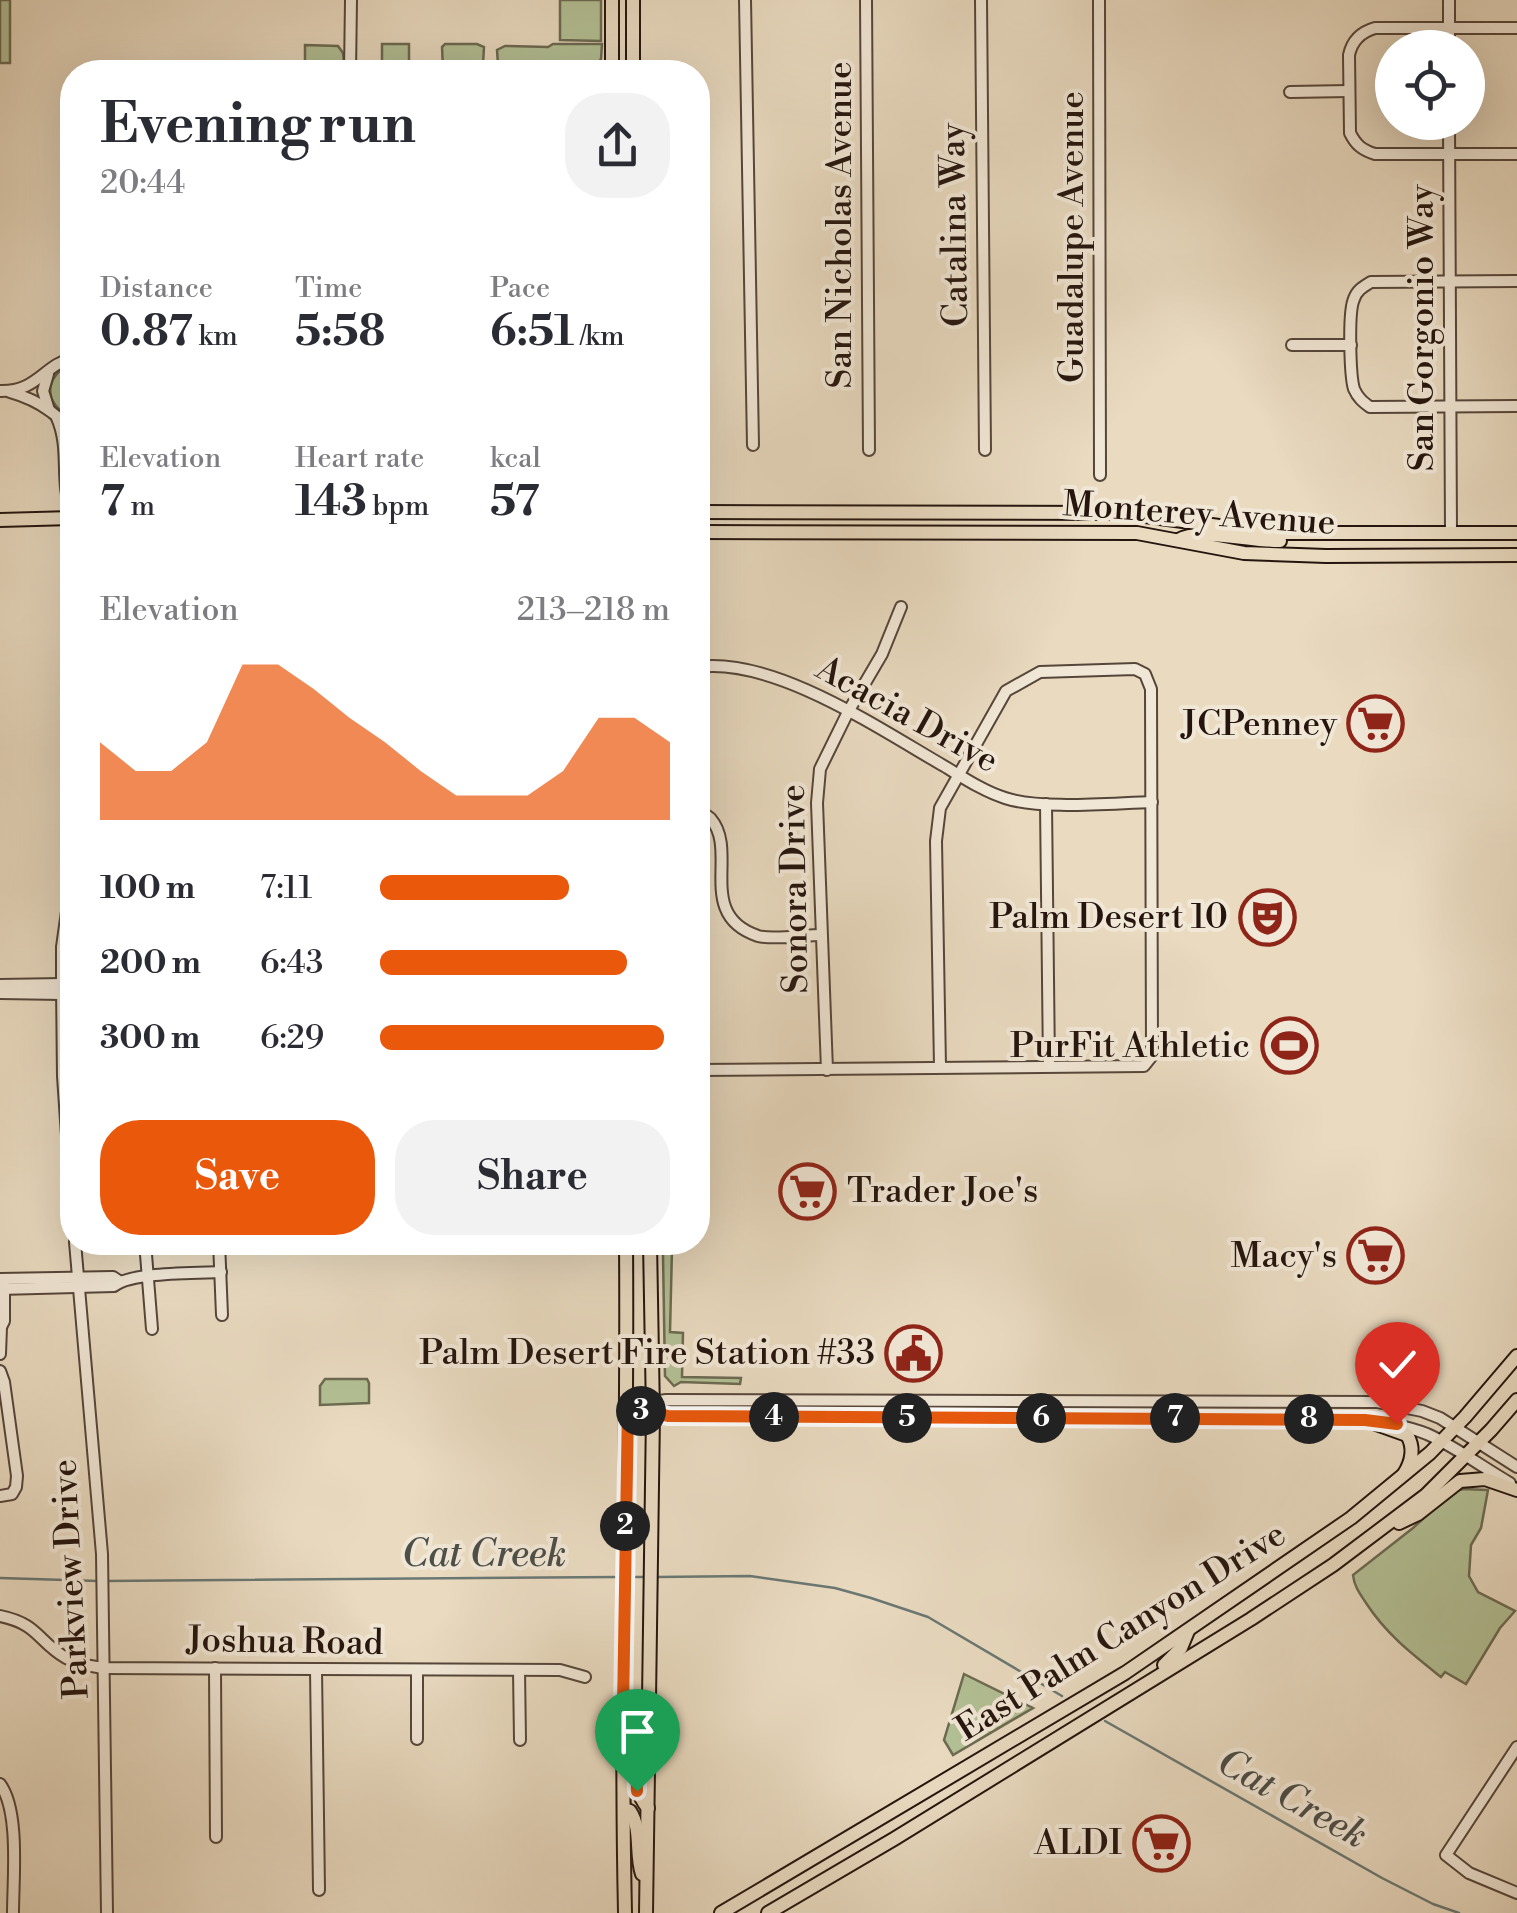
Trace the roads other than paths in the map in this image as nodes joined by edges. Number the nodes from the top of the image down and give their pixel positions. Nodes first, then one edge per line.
1 (350, 0) edge
2 (612, 0) edge
3 (633, 0) edge
4 (744, 0) edge
5 (866, 0) edge
6 (980, 0) edge
7 (1099, 0) edge
8 (1448, 0) edge
9 (1449, 28) junction
10 (1517, 28) edge
11 (350, 60) edge
12 (612, 60) edge
13 (633, 60) edge
14 (1349, 91) junction
15 (1290, 92) dead end
16 (1449, 140) edge
17 (1449, 154) junction
18 (1517, 154) edge
19 (1517, 280) edge
20 (1449, 281) junction
21 (1292, 345) dead end
22 (1351, 345) junction
23 (60, 362) edge
24 (51, 370) junction
25 (4, 391) edge
26 (1450, 406) junction
27 (1517, 406) edge
28 (54, 414) junction
29 (60, 417) edge
30 (60, 428) edge
31 (753, 446) dead end
32 (869, 450) dead end
33 (985, 450) dead end
34 (1100, 475) dead end
35 (710, 512) edge
36 (1092, 512) junction
37 (60, 516) edge
38 (0, 520) edge
39 (710, 532) edge
40 (1043, 533) junction
41 (1451, 533) junction
42 (1517, 533) edge
43 (1311, 534) junction
44 (1178, 540) junction
45 (1517, 555) edge
46 (901, 607) dead end
47 (710, 666) edge
48 (848, 712) junction
49 (960, 776) junction
50 (1152, 802) junction
51 (1046, 804) junction
52 (710, 817) edge
53 (821, 935) junction
54 (0, 984) edge
55 (60, 989) edge
56 (60, 989) edge
57 (0, 992) edge
58 (1049, 1066) junction
59 (940, 1067) junction
60 (710, 1070) edge
61 (827, 1070) junction
62 (76, 1255) edge
63 (146, 1255) edge
64 (220, 1255) edge
65 (626, 1255) edge
66 (650, 1255) edge
67 (220, 1272) junction
68 (148, 1276) junction
69 (2, 1284) edge
70 (78, 1284) junction
71 (2, 1308) edge
72 (222, 1315) dead end
73 (0, 1326) edge
74 (152, 1329) dead end
75 (0, 1354) edge
76 (1517, 1356) edge
77 (0, 1371) edge
78 (1517, 1400) edge
79 (628, 1406) junction
80 (653, 1408) junction
81 (1365, 1420) junction
82 (1456, 1427) junction
83 (1442, 1441) junction
84 (1480, 1442) junction
85 (1466, 1456) junction
86 (1517, 1467) edge
87 (1400, 1481) junction
88 (1517, 1489) edge
89 (0, 1496) edge
90 (1378, 1532) junction
91 (0, 1616) edge
92 (1188, 1631) junction
93 (104, 1668) junction
94 (215, 1668) junction
95 (316, 1668) junction
96 (417, 1670) junction
97 (519, 1670) junction
98 (585, 1677) dead end
99 (1148, 1681) junction
100 (623, 1709) junction
101 (417, 1740) dead end
102 (520, 1740) dead end
103 (1517, 1747) edge
104 (0, 1784) edge
105 (648, 1808) junction
106 (624, 1809) junction
107 (216, 1837) dead end
108 (646, 1884) junction
109 (319, 1890) dead end
110 (1517, 1894) edge
111 (13, 1913) edge
112 (106, 1913) edge
113 (622, 1913) edge
114 (646, 1913) edge
115 (721, 1913) edge
116 (768, 1913) edge

1 - 11 street
2 - 12 main road
3 - 13 main road
4 - 31 street
5 - 32 street, San Nicholas Avenue
6 - 33 street, Catalina Way
7 - 34 street, Guadalupe Avenue
8 - 9 street
9 - 10 street
9 - 14 street
14 - 15 street
14 - 17 street
16 - 17 street, San Gorgonio Way
17 - 18 street
17 - 20 street, San Gorgonio Way
19 - 20 street
20 - 22 street
20 - 26 street, San Gorgonio Way
21 - 22 street
22 - 26 street
23 - 24 street
24 - 25 street
24 - 28 street
25 - 28 street
26 - 27 street
26 - 41 street, San Gorgonio Way
28 - 29 street
28 - 30 street
35 - 36 main road, Monterey Avenue
36 - 40 main road
36 - 43 main road, Monterey Avenue
37 - 38 main road
39 - 40 main road, Monterey Avenue
40 - 44 main road, Monterey Avenue
41 - 42 main road, Monterey Avenue
41 - 43 main road, Monterey Avenue
43 - 44 main road
44 - 45 main road, Monterey Avenue
46 - 48 street, Sonora Drive
47 - 48 street, Acacia Drive
48 - 49 street, Acacia Drive
48 - 53 street, Sonora Drive
49 - 50 street
49 - 51 street, Acacia Drive
49 - 59 street
50 - 51 street, Acacia Drive
50 - 58 street
51 - 58 street
52 - 53 street
53 - 61 street, Sonora Drive
54 - 55 street
56 - 57 street
58 - 59 street
59 - 61 street
60 - 61 street
62 - 70 street, Parkview Drive
63 - 68 street
64 - 67 street
65 - 79 main road
66 - 80 main road
67 - 68 street
67 - 72 street
68 - 70 street
68 - 74 street
69 - 70 street
69 - 71 street
70 - 93 street, Parkview Drive
71 - 73 street
73 - 75 street
76 - 82 main road, East Palm Canyon Drive
77 - 89 street
78 - 84 main road, East Palm Canyon Drive
79 - 80 street
79 - 100 main road
80 - 81 street
80 - 82 street
80 - 105 main road
81 - 83 street
81 - 87 main road
82 - 83 main road, East Palm Canyon Drive
82 - 84 street
83 - 85 street
83 - 87 main road, East Palm Canyon Drive
84 - 85 main road, East Palm Canyon Drive
84 - 86 street
85 - 88 street
85 - 90 main road, East Palm Canyon Drive
87 - 92 main road, East Palm Canyon Drive
88 - 90 main road
90 - 99 main road, East Palm Canyon Drive
91 - 93 street, Joshua Road
92 - 99 main road
92 - 115 main road, East Palm Canyon Drive
93 - 94 street, Joshua Road
93 - 112 street, Parkview Drive
94 - 95 street, Joshua Road
94 - 107 street
95 - 96 street, Joshua Road
95 - 109 street
96 - 97 street, Joshua Road
96 - 101 street
97 - 98 street, Joshua Road
97 - 102 street
99 - 116 main road, East Palm Canyon Drive
100 - 105 main road
100 - 106 main road
103 - 110 street
104 - 111 street
105 - 108 main road
106 - 108 main road
106 - 113 main road
108 - 114 main road

